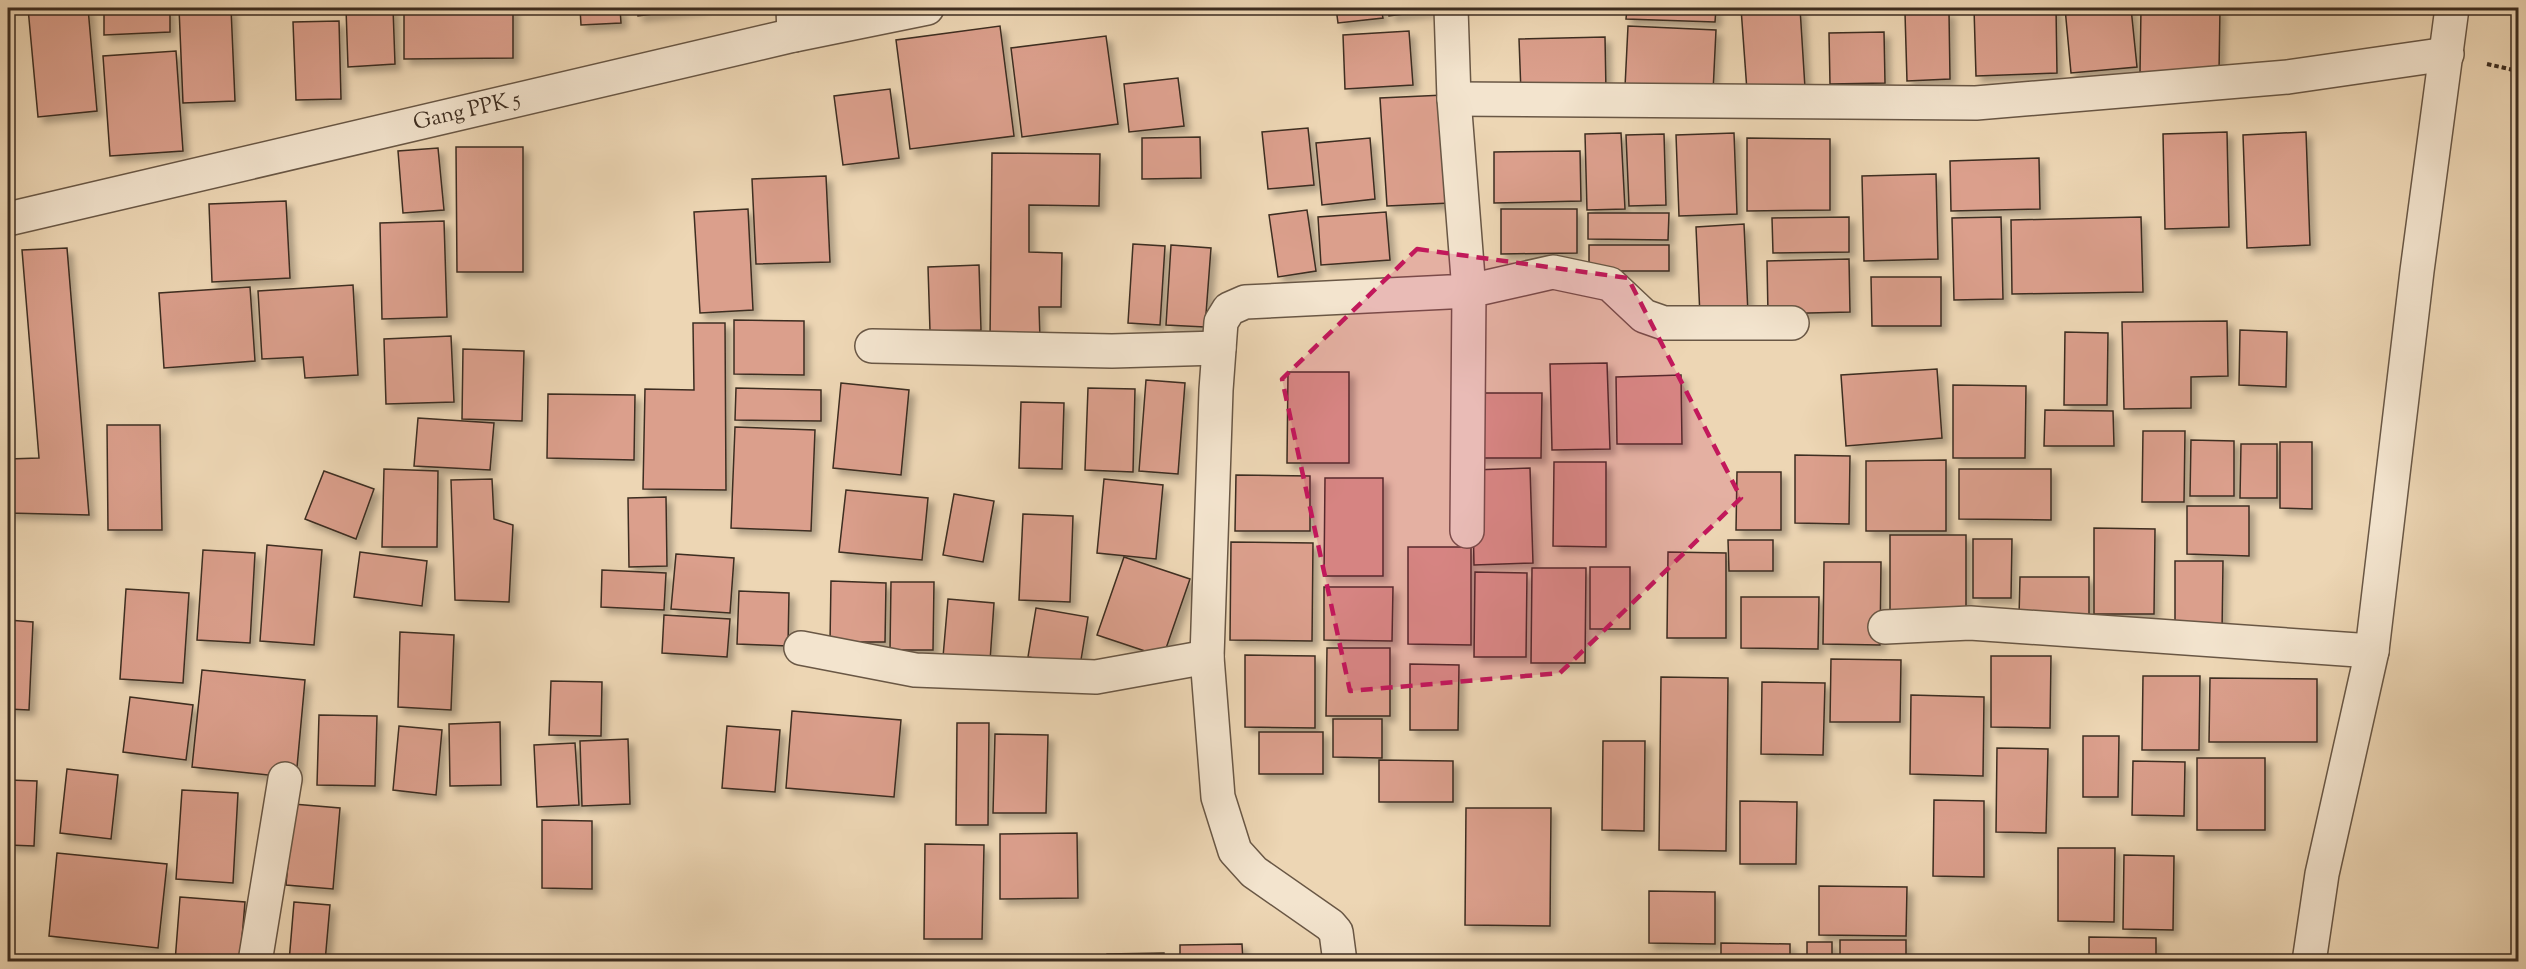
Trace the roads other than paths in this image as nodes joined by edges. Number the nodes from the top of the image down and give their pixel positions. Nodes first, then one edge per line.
1 (927, 8) edge
2 (1451, 8) edge
3 (2452, 8) edge
4 (794, 21) edge
5 (2447, 54) junction
6 (1454, 99) junction
7 (8, 219) edge
8 (1469, 291) junction
9 (1792, 323) dead end
10 (872, 346) dead end
11 (1219, 348) junction
12 (1467, 531) dead end
13 (1885, 627) dead end
14 (801, 648) dead end
15 (2372, 651) junction
16 (1207, 657) junction
17 (285, 779) dead end
18 (255, 962) edge
19 (1340, 962) edge
20 (2309, 962) edge

1 - 4 street, Gang PPK 5
2 - 6 street
3 - 5 street
4 - 7 street, Gang PPK 5
5 - 6 street
5 - 15 street
6 - 8 street
8 - 9 street
8 - 11 street
8 - 12 street
10 - 11 street
11 - 16 street
13 - 15 street
14 - 16 street
15 - 20 street
16 - 19 street
17 - 18 street

